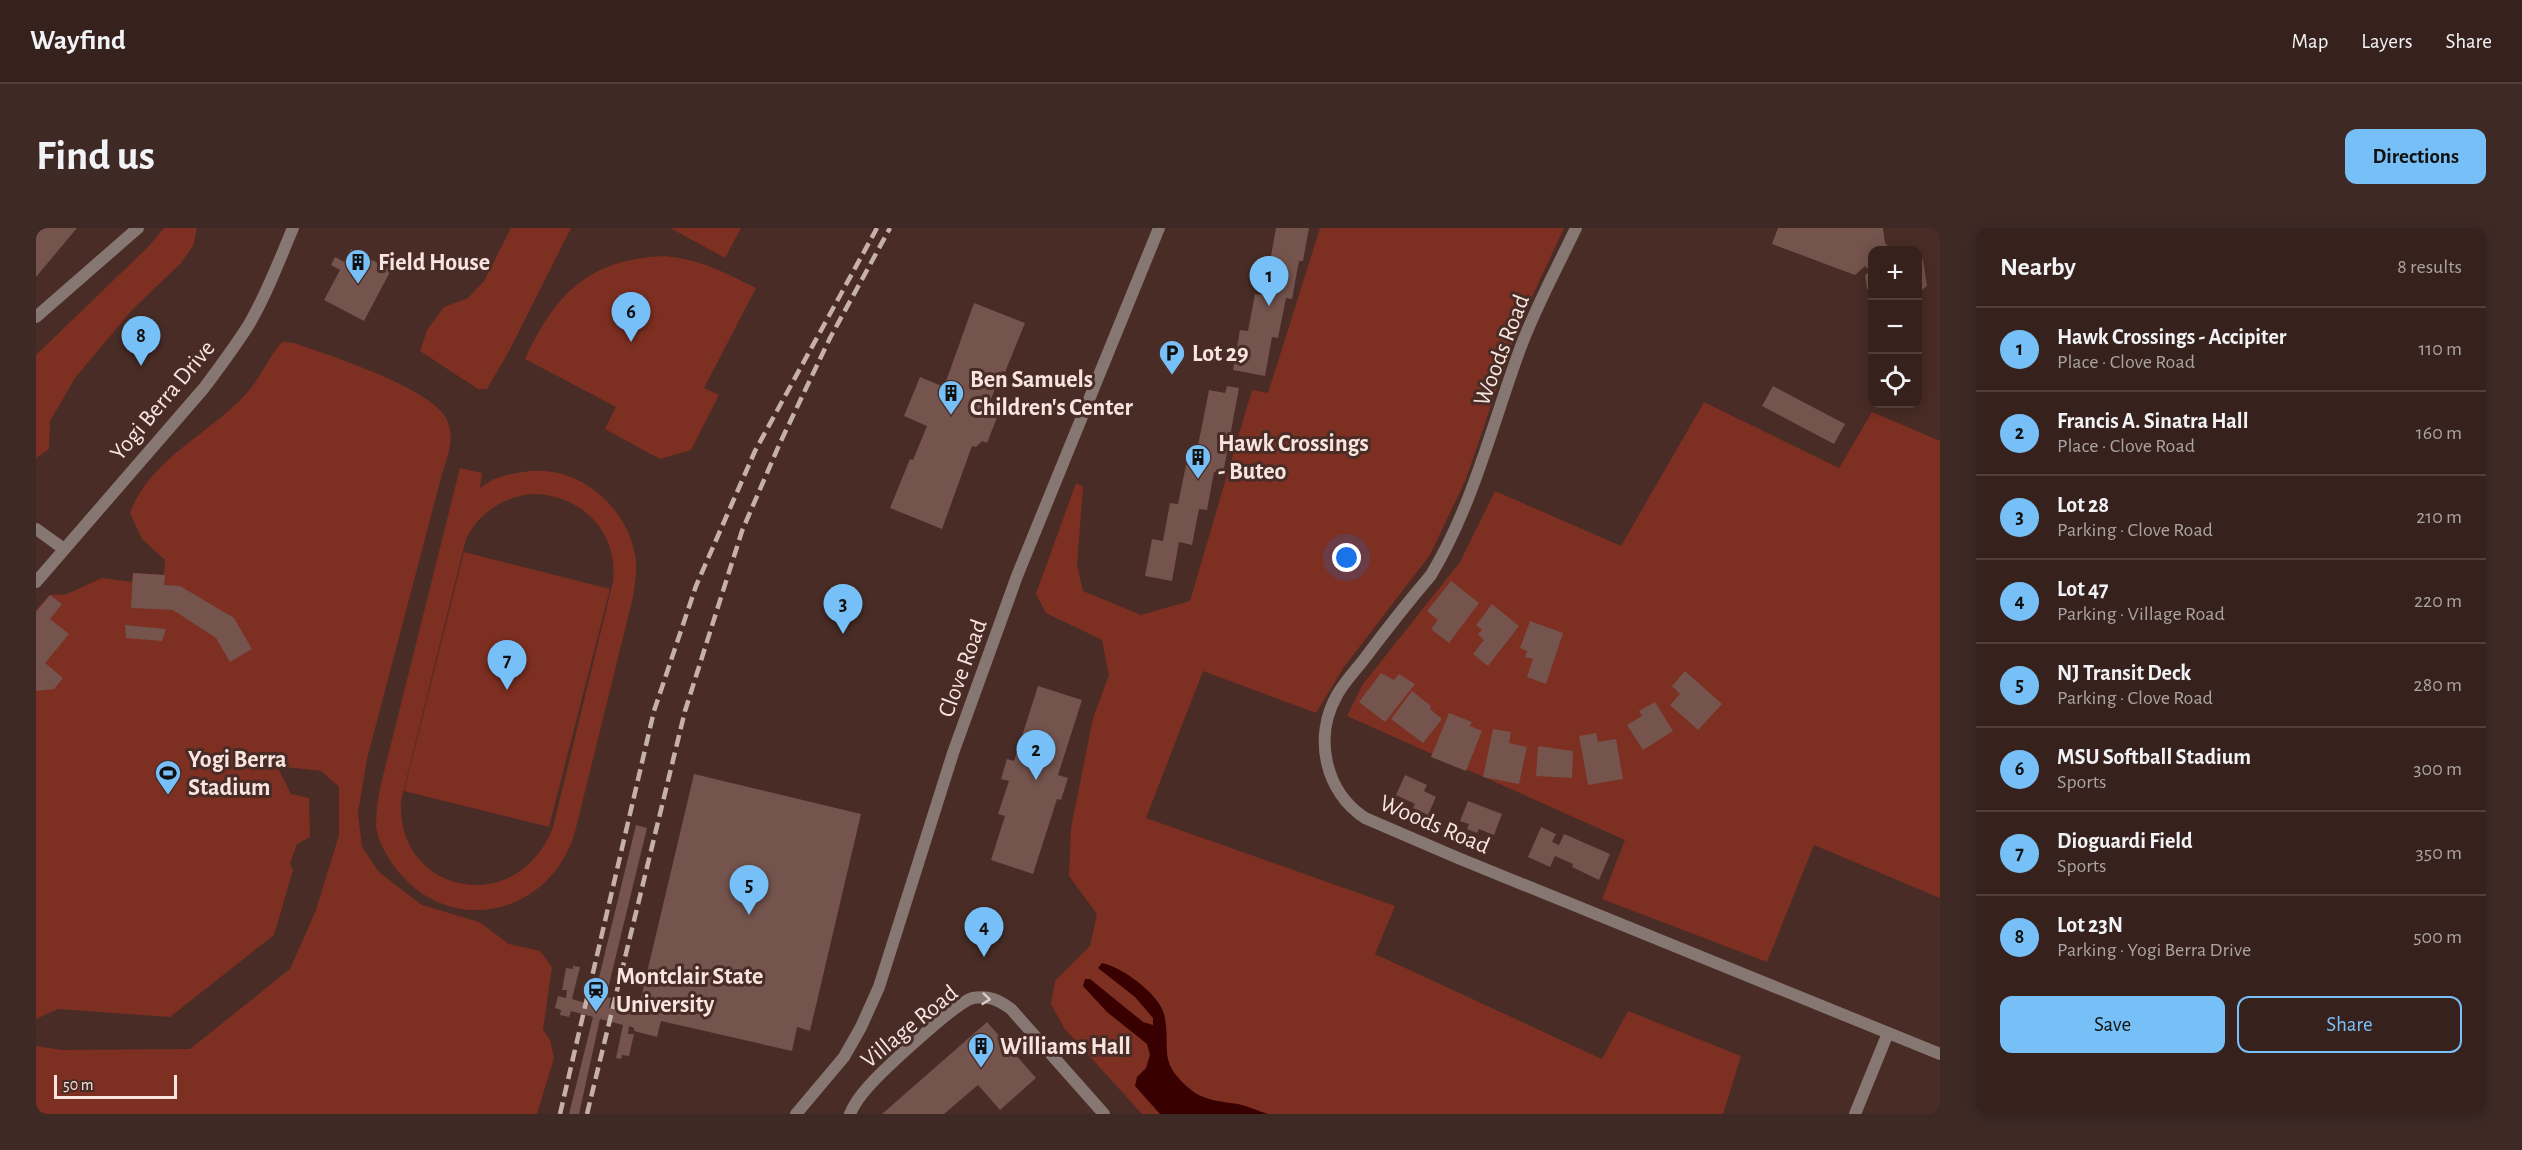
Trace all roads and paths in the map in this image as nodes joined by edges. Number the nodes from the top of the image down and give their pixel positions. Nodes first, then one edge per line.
1 (138, 228) edge
2 (293, 228) edge
3 (1159, 228) edge
4 (1576, 228) edge
5 (36, 317) edge
6 (36, 529) edge
7 (64, 549) junction
8 (36, 582) edge
9 (1888, 1033) junction
10 (1940, 1054) edge
11 (796, 1114) edge
12 (850, 1114) edge
13 (1104, 1114) edge
14 (1855, 1114) edge

1 - 5 street
2 - 7 street, Yogi Berra Drive
3 - 11 street, Clove Road
4 - 9 street, Woods Road
6 - 7 street
7 - 8 street, Yogi Berra Drive
9 - 10 street, Woods Road
9 - 14 street
12 -> 13 street, Village Road

